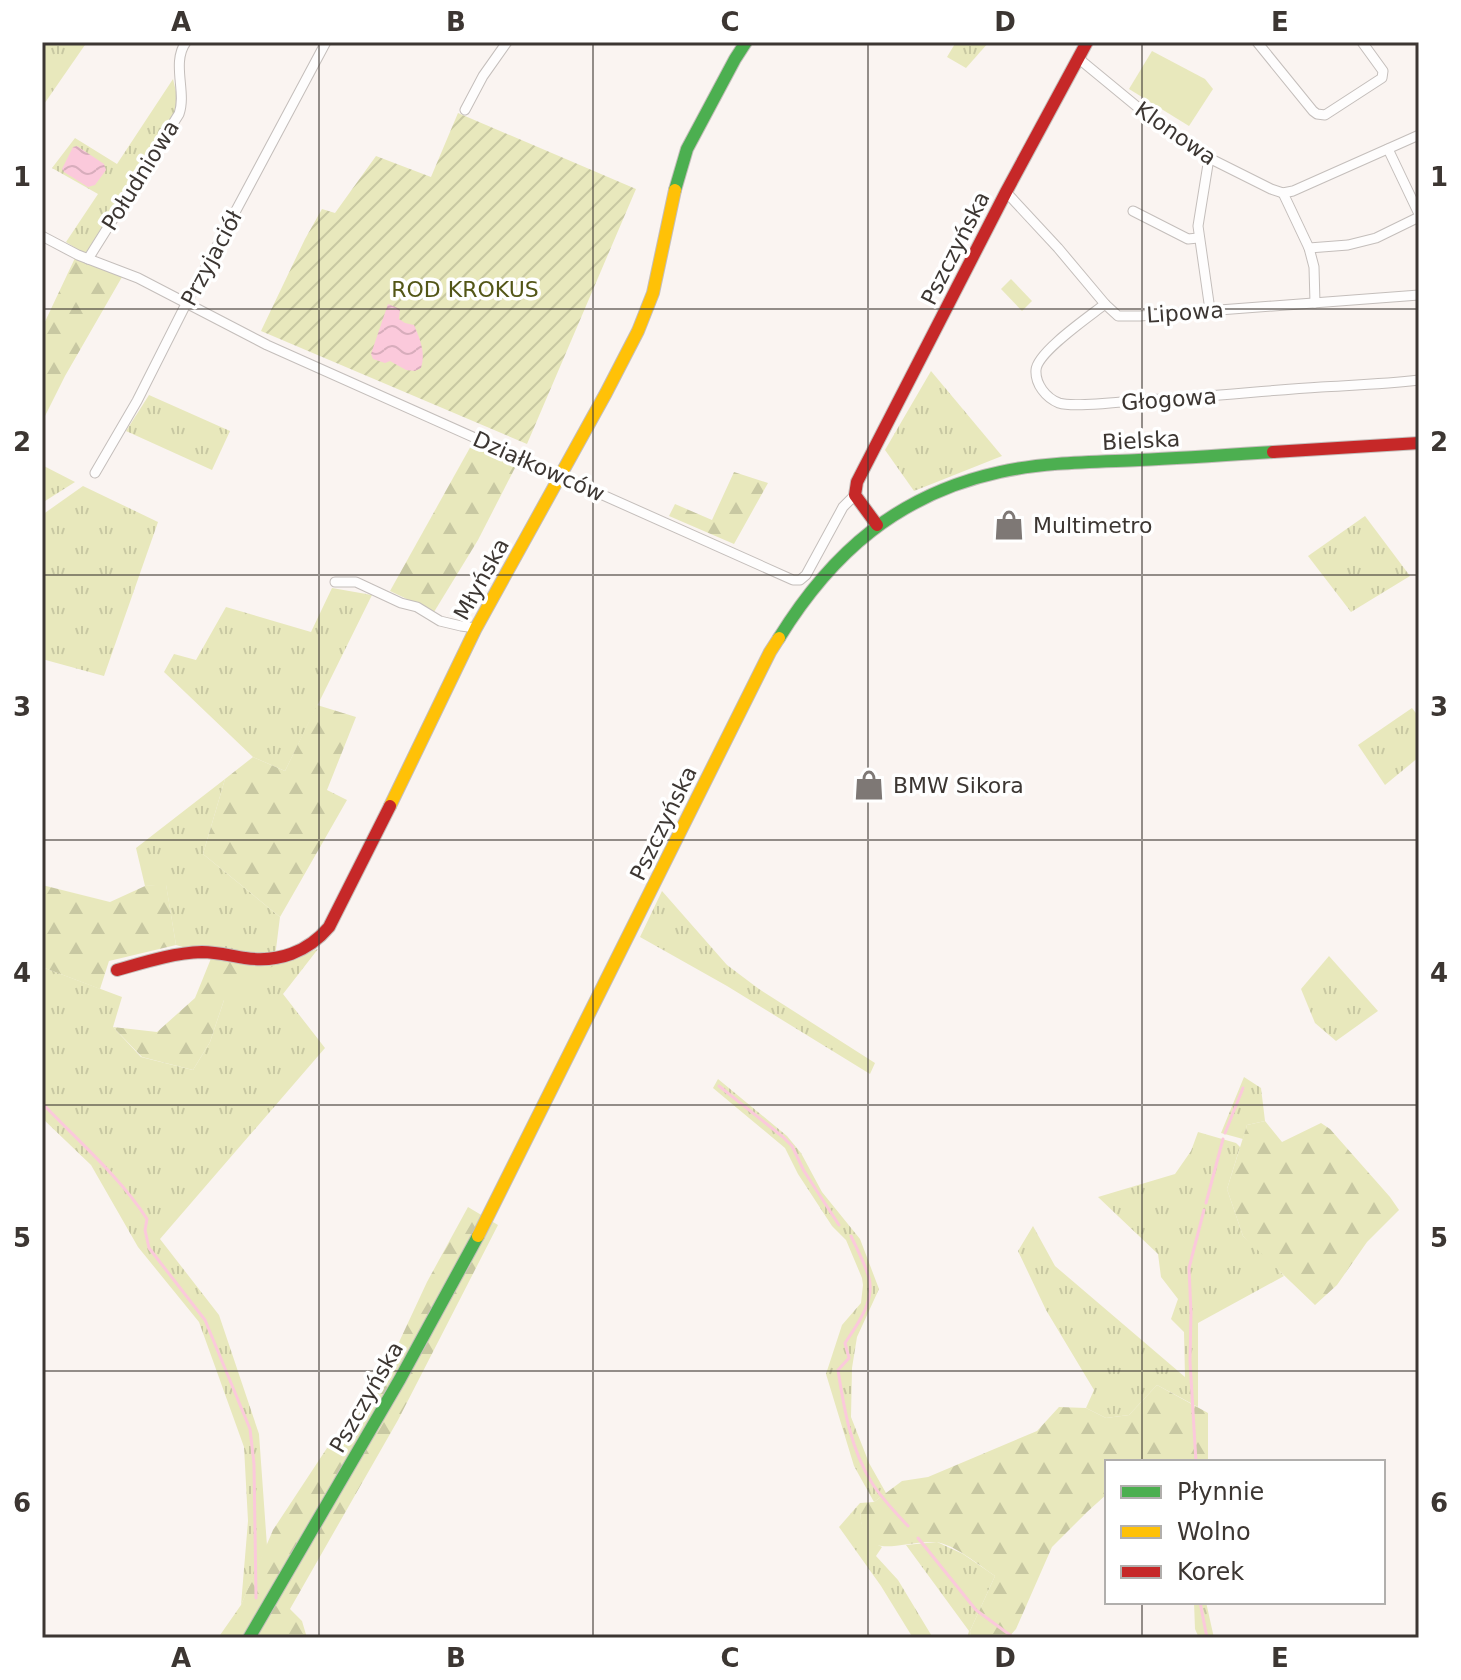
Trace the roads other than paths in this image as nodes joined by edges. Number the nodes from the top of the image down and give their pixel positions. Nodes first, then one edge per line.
1 (186, 42) edge
2 (326, 42) edge
3 (507, 42) edge
4 (746, 42) edge
5 (1087, 42) edge
6 (1257, 42) edge
7 (1362, 42) edge
8 (1078, 58) junction
9 (465, 110) dead end
10 (1419, 135) edge
11 (1388, 149) junction
12 (1209, 158) junction
13 (1006, 192) junction
14 (1283, 193) junction
15 (1133, 211) dead end
16 (1419, 216) edge
17 (42, 236) edge
18 (1198, 238) junction
19 (1309, 248) junction
20 (88, 259) junction
21 (1419, 295) edge
22 (1315, 303) junction
23 (186, 304) junction
24 (1105, 304) junction
25 (1210, 310) junction
26 (1419, 380) edge
27 (1419, 443) edge
28 (95, 473) dead end
29 (561, 475) junction
30 (855, 495) junction
31 (877, 525) junction
32 (335, 582) dead end
33 (476, 628) junction
34 (117, 970) dead end
35 (249, 1638) edge

1 - 20 street, Południowa
2 - 23 street, Przyjaciół
3 - 9 street
4 - 29 main road, Młyńska
5 - 8 main road, Pszczyńska
6 - 7 street
8 - 12 street, Klonowa
8 - 13 main road, Pszczyńska
10 - 11 street
11 - 14 street
11 - 16 street
12 - 14 street, Klonowa
12 - 18 street
13 - 24 street
13 - 30 main road, Pszczyńska
14 - 19 street
15 - 18 street
16 - 19 street
17 - 20 street, Działkowców
18 - 25 street
19 - 22 street
20 - 23 street, Działkowców
21 - 22 street, Lipowa
22 - 25 street, Lipowa
23 - 28 street, Przyjaciół
23 - 29 street, Działkowców
24 - 25 street, Lipowa
24 - 26 street, Głogowa
27 - 31 main road, Bielska
29 - 30 street, Działkowców
29 - 33 main road, Młyńska
30 - 31 main road
31 - 35 main road, Pszczyńska
32 - 33 street
33 - 34 main road, Młyńska

